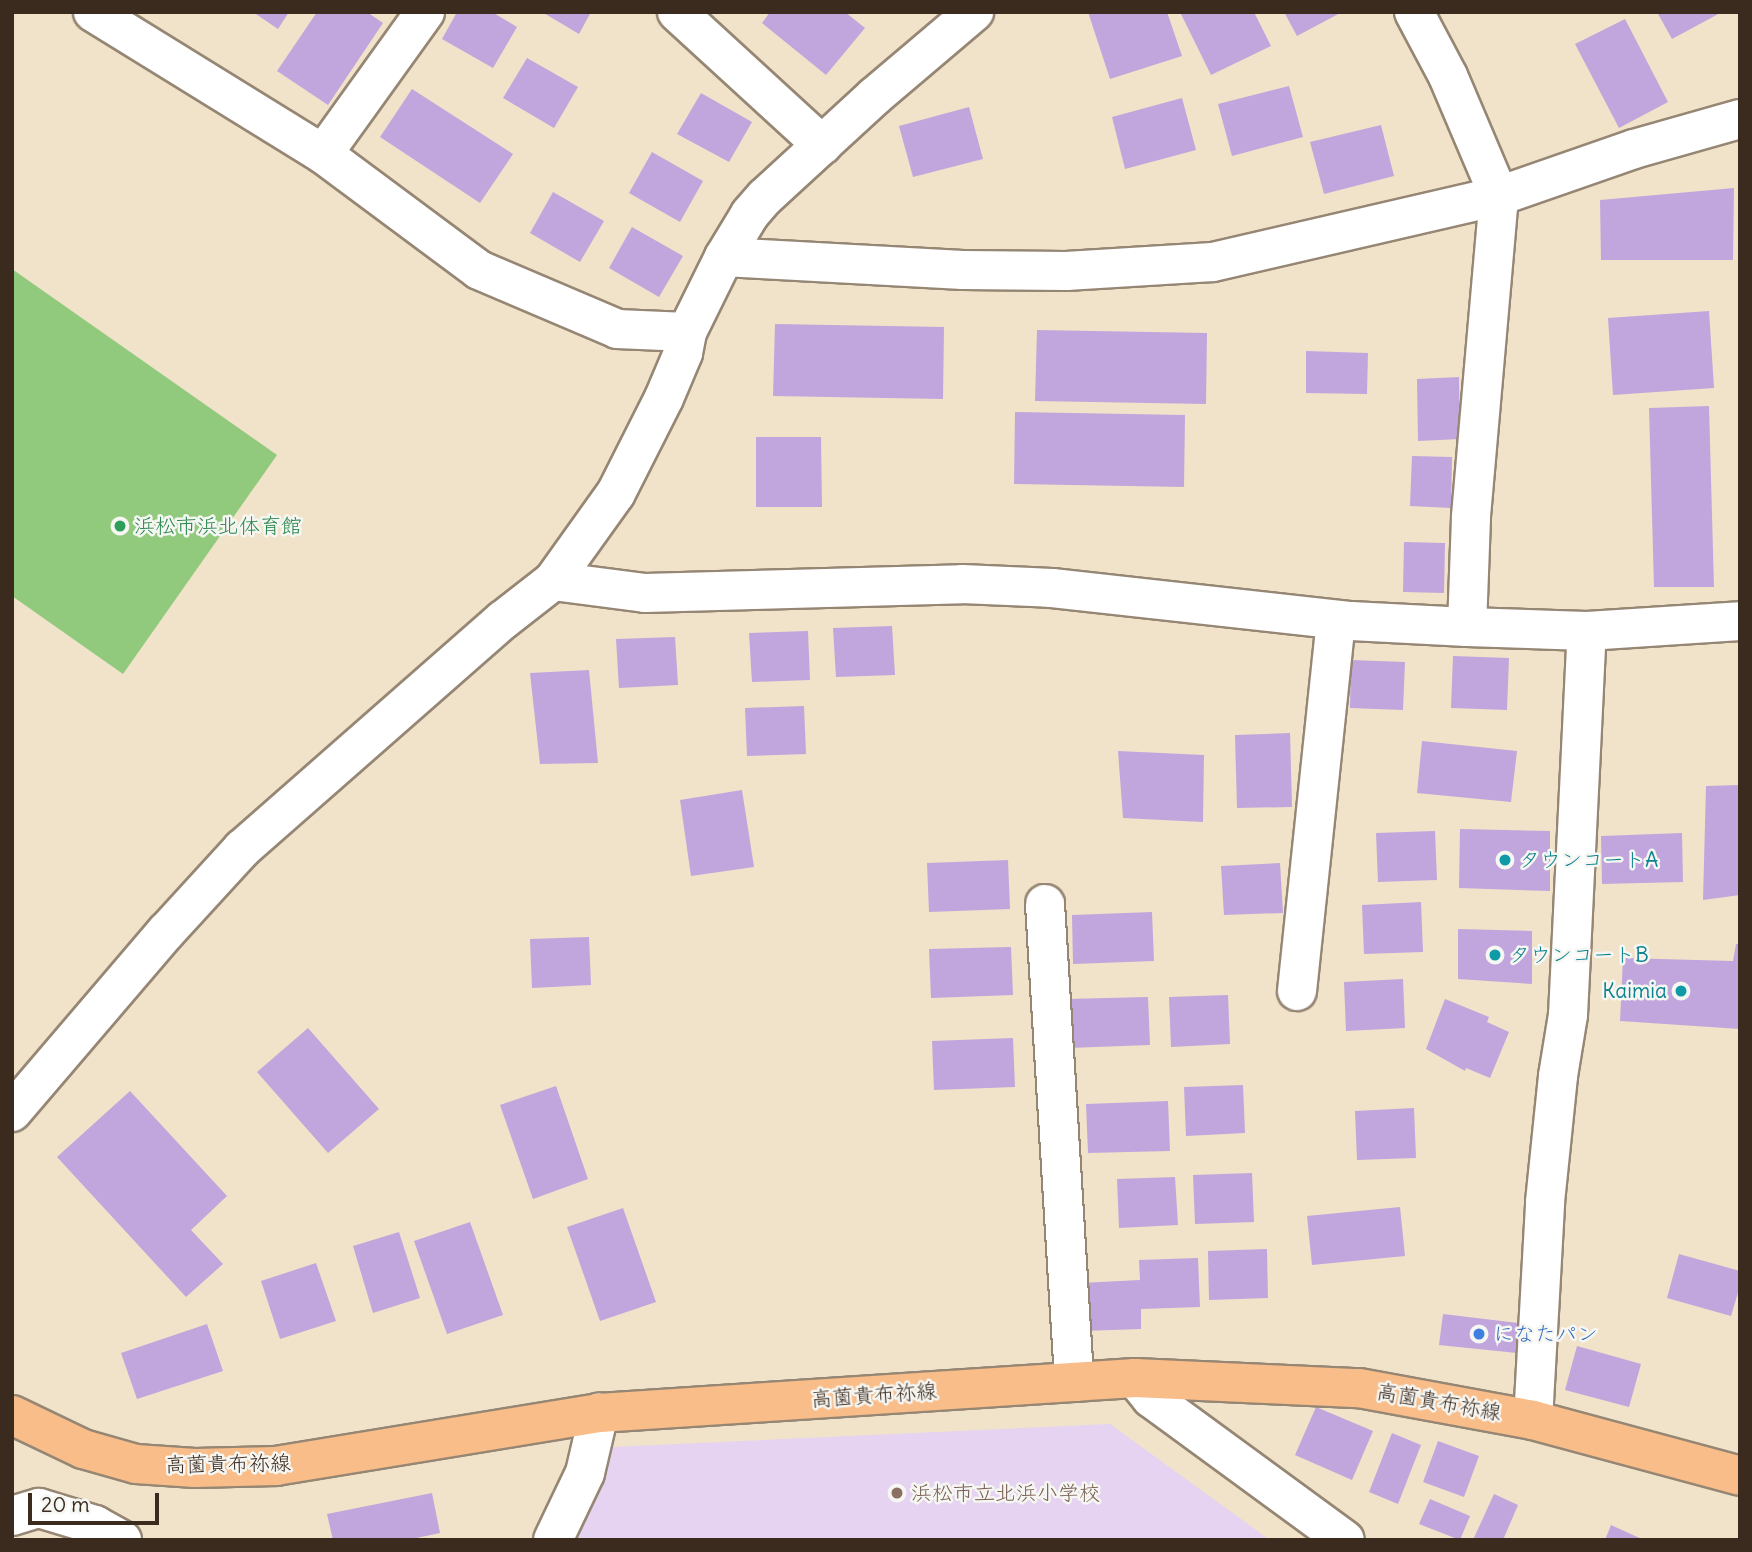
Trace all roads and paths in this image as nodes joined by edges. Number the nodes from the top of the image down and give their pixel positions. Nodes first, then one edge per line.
1 (93, 12) edge
2 (425, 12) edge
3 (677, 12) edge
4 (974, 12) edge
5 (1414, 12) edge
6 (1740, 119) edge
7 (822, 145) junction
8 (323, 155) junction
9 (1499, 196) junction
10 (724, 257) junction
11 (687, 332) junction
12 (553, 581) junction
13 (1336, 620) junction
14 (1740, 621) edge
15 (1467, 627) junction
16 (1587, 631) junction
17 (1045, 904) dead end
18 (1297, 991) dead end
19 (12, 1112) edge
20 (1135, 1378) junction
21 (1074, 1382) junction
22 (599, 1413) junction
23 (12, 1415) edge
24 (1533, 1420) junction
25 (1740, 1476) edge
26 (12, 1516) edge
27 (122, 1540) edge
28 (553, 1540) edge
29 (1345, 1540) edge

1 - 8 street
2 - 8 street
3 - 7 street
4 - 7 street
5 - 9 street
6 - 9 street
7 - 10 street
8 - 11 street
9 - 10 street
9 - 15 street
10 - 11 street
11 - 12 street
12 - 13 street
12 - 19 street
13 - 15 street
13 - 18 street
14 - 16 street
15 - 16 street
16 - 24 street
17 - 21 street
20 - 21 main road, 高薗貴布祢線
20 - 24 main road, 高薗貴布祢線
20 - 29 street
21 - 22 main road, 高薗貴布祢線
22 - 23 main road, 高薗貴布祢線
22 - 28 street
24 - 25 main road, 高薗貴布祢線
26 - 27 street

